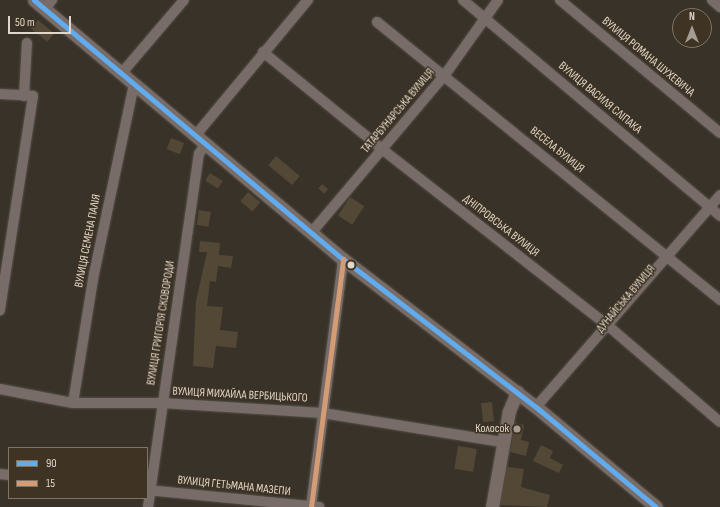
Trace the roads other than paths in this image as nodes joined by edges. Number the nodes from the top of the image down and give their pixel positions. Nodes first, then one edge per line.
1 (34, 0) edge
2 (184, 0) edge
3 (308, 0) edge
4 (463, 0) edge
5 (498, 0) edge
6 (560, 0) edge
7 (712, 0) edge
8 (48, 4) edge
9 (720, 7) edge
10 (484, 18) junction
11 (377, 22) dead end
12 (27, 44) dead end
13 (264, 52) junction
14 (121, 74) junction
15 (444, 76) junction
16 (134, 85) junction
17 (0, 94) edge
18 (24, 96) junction
19 (720, 133) edge
20 (200, 140) junction
21 (383, 150) junction
22 (720, 195) edge
23 (709, 207) junction
24 (720, 216) edge
25 (312, 232) junction
26 (666, 253) junction
27 (343, 259) junction
28 (720, 300) edge
29 (0, 310) edge
30 (606, 324) junction
31 (0, 389) edge
32 (517, 392) junction
33 (73, 403) junction
34 (162, 403) junction
35 (536, 407) junction
36 (323, 413) junction
37 (720, 422) edge
38 (502, 442) junction
39 (149, 490) edge
40 (648, 504) edge
41 (148, 507) edge
42 (313, 507) edge
43 (492, 507) edge

1 - 8 main road
2 - 14 street
3 - 13 street, ВУЛИЦЯ ГРИГОРІЯ СКОВОРОДИ
4 - 10 street, ВУЛИЦЯ ВАСИЛЯ СЛІПАКА
5 - 10 street, ТАТАРБУНАРСЬКА ВУЛИЦЯ
6 - 19 street, ВУЛИЦЯ РОМАНА ШУХЕВИЧА
7 - 9 street
8 - 14 main road
10 - 15 street, ТАТАРБУНАРСЬКА ВУЛИЦЯ
10 - 23 street, ВУЛИЦЯ ВАСИЛЯ СЛІПАКА
11 - 15 street, ВЕСЕЛА ВУЛИЦЯ
12 - 18 street
13 - 20 street, ВУЛИЦЯ ГРИГОРІЯ СКОВОРОДИ
13 - 21 street, ДНІПРОВСЬКА ВУЛИЦЯ
14 - 16 main road
15 - 21 street, ТАТАРБУНАРСЬКА ВУЛИЦЯ
15 - 26 street, ВЕСЕЛА ВУЛИЦЯ
16 - 20 main road
16 - 33 street, ВУЛИЦЯ СЕМЕНА ПАЛІЯ
17 - 18 street
18 - 29 street
20 - 25 main road
20 - 34 street, ВУЛИЦЯ ГРИГОРІЯ СКОВОРОДИ
21 - 25 street, ТАТАРБУНАРСЬКА ВУЛИЦЯ
21 - 30 street, ДНІПРОВСЬКА ВУЛИЦЯ
22 - 23 street, ДУНАЙСЬКА ВУЛИЦЯ
23 - 24 street, ВУЛИЦЯ ВАСИЛЯ СЛІПАКА
23 - 26 street, ДУНАЙСЬКА ВУЛИЦЯ
25 - 27 main road
26 - 28 street, ВЕСЕЛА ВУЛИЦЯ
26 - 30 street, ДУНАЙСЬКА ВУЛИЦЯ
27 - 32 main road
27 - 36 street
30 - 35 street, ДУНАЙСЬКА ВУЛИЦЯ
30 - 37 street, ДНІПРОВСЬКА ВУЛИЦЯ
31 - 33 street, ВУЛИЦЯ МИХАЙЛА ВЕРБИЦЬКОГО
32 - 35 main road
32 - 38 main road
33 - 34 street, ВУЛИЦЯ МИХАЙЛА ВЕРБИЦЬКОГО
34 - 36 street, ВУЛИЦЯ МИХАЙЛА ВЕРБИЦЬКОГО
34 - 39 street, ВУЛИЦЯ ГРИГОРІЯ СКОВОРОДИ
35 - 40 main road
36 - 38 street, ВУЛИЦЯ МИХАЙЛА ВЕРБИЦЬКОГО
36 - 42 street
38 - 43 main road
39 - 41 street, ВУЛИЦЯ ГРИГОРІЯ СКОВОРОДИ
39 - 42 street, ВУЛИЦЯ ГЕТЬМАНА МАЗЕПИ

